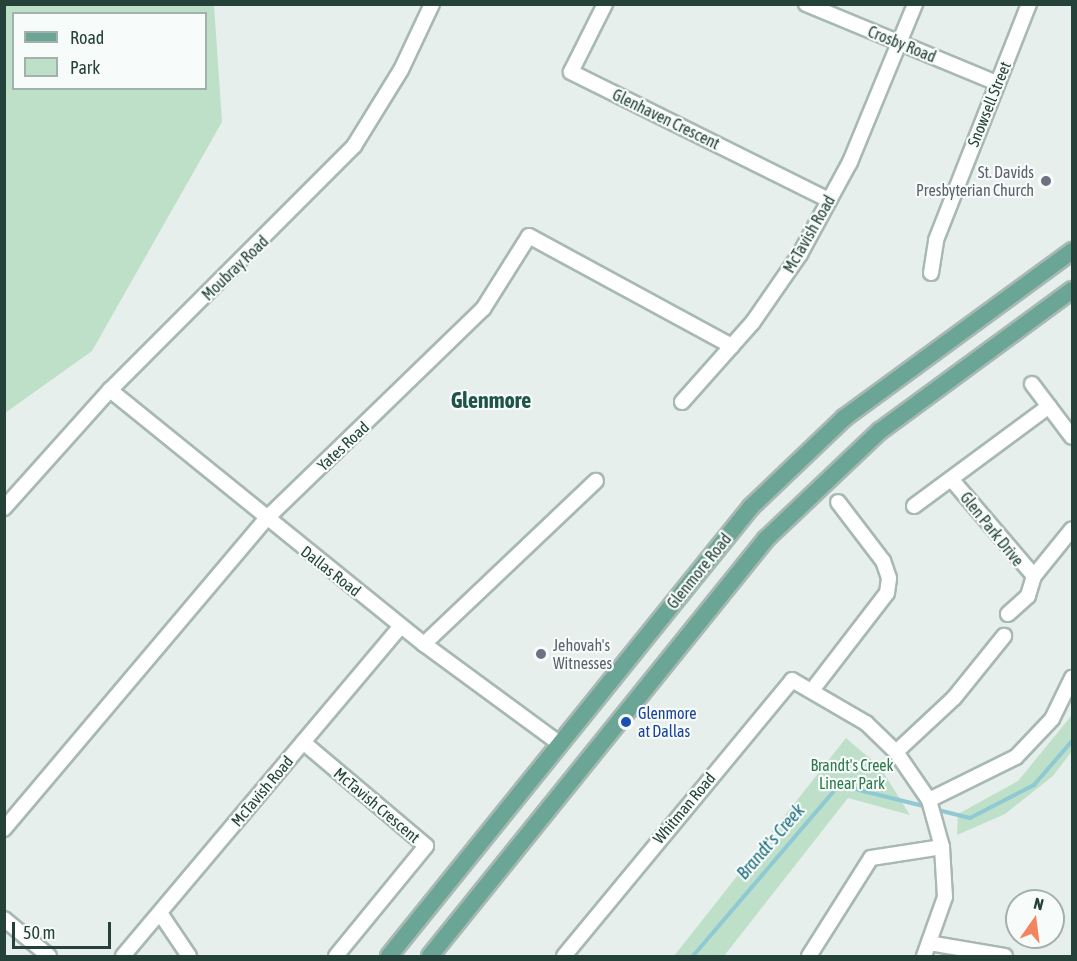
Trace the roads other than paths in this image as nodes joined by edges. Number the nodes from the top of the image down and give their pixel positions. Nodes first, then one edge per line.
1 (432, 4) edge
2 (605, 4) edge
3 (806, 4) edge
4 (915, 4) edge
5 (1029, 4) edge
6 (900, 42) junction
7 (997, 83) junction
8 (829, 200) junction
9 (1072, 251) edge
10 (931, 273) dead end
11 (1072, 290) edge
12 (732, 346) junction
13 (1032, 384) dead end
14 (110, 390) junction
15 (682, 402) dead end
16 (1049, 406) junction
17 (1072, 437) edge
18 (952, 480) junction
19 (596, 481) dead end
20 (838, 502) dead end
21 (914, 506) dead end
22 (4, 508) edge
23 (266, 519) junction
24 (1072, 529) edge
25 (1034, 576) junction
26 (1008, 614) dead end
27 (401, 626) junction
28 (1004, 636) dead end
29 (424, 644) junction
30 (1072, 678) edge
31 (813, 689) junction
32 (303, 742) junction
33 (559, 743) junction
34 (896, 752) junction
35 (929, 800) junction
36 (4, 829) edge
37 (942, 847) junction
38 (160, 913) junction
39 (4, 919) edge
40 (929, 942) junction
41 (49, 957) edge
42 (123, 957) edge
43 (189, 957) edge
44 (336, 957) edge
45 (389, 957) edge
46 (430, 957) edge
47 (564, 957) edge
48 (809, 957) edge
49 (924, 957) edge
50 (1005, 957) edge

1 - 14 street, Moubray Road
2 - 8 street, Glenhaven Crescent
3 - 6 street, Crosby Road
4 - 6 street, McTavish Road
5 - 7 street, Snowsell Street
6 - 7 street, Crosby Road
6 - 8 street, McTavish Road
7 - 10 street, Snowsell Street
8 - 12 street, McTavish Road
9 - 33 main road, Glenmore Road
11 - 46 main road, Glenmore Road
12 - 15 street, McTavish Road
12 - 23 street, Yates Road
13 - 16 street
14 - 22 street, Moubray Road
14 - 23 street, Dallas Road
16 - 17 street
16 - 18 street, Glen Park Drive
18 - 21 street, Glen Park Drive
18 - 25 street, Glen Park Drive
19 - 29 street
20 - 31 street
23 - 27 street, Dallas Road
23 - 36 street, Yates Road
24 - 25 street, Glen Park Drive
25 - 26 street, Glen Park Drive
27 - 29 street, Dallas Road
27 - 32 street, McTavish Road
28 - 34 street
29 - 33 street, Dallas Road
30 - 35 street
31 - 34 street, Whitman Road
31 - 47 street, Whitman Road
32 - 38 street, McTavish Road
32 - 44 street, McTavish Crescent
33 - 45 main road, Glenmore Road
34 - 35 street, Whitman Road
35 - 37 street, Whitman Road
37 - 40 street, Whitman Road
37 - 48 street
38 - 42 street, McTavish Road
38 - 43 street
39 - 41 street
40 - 49 street, Whitman Road
40 - 50 street

